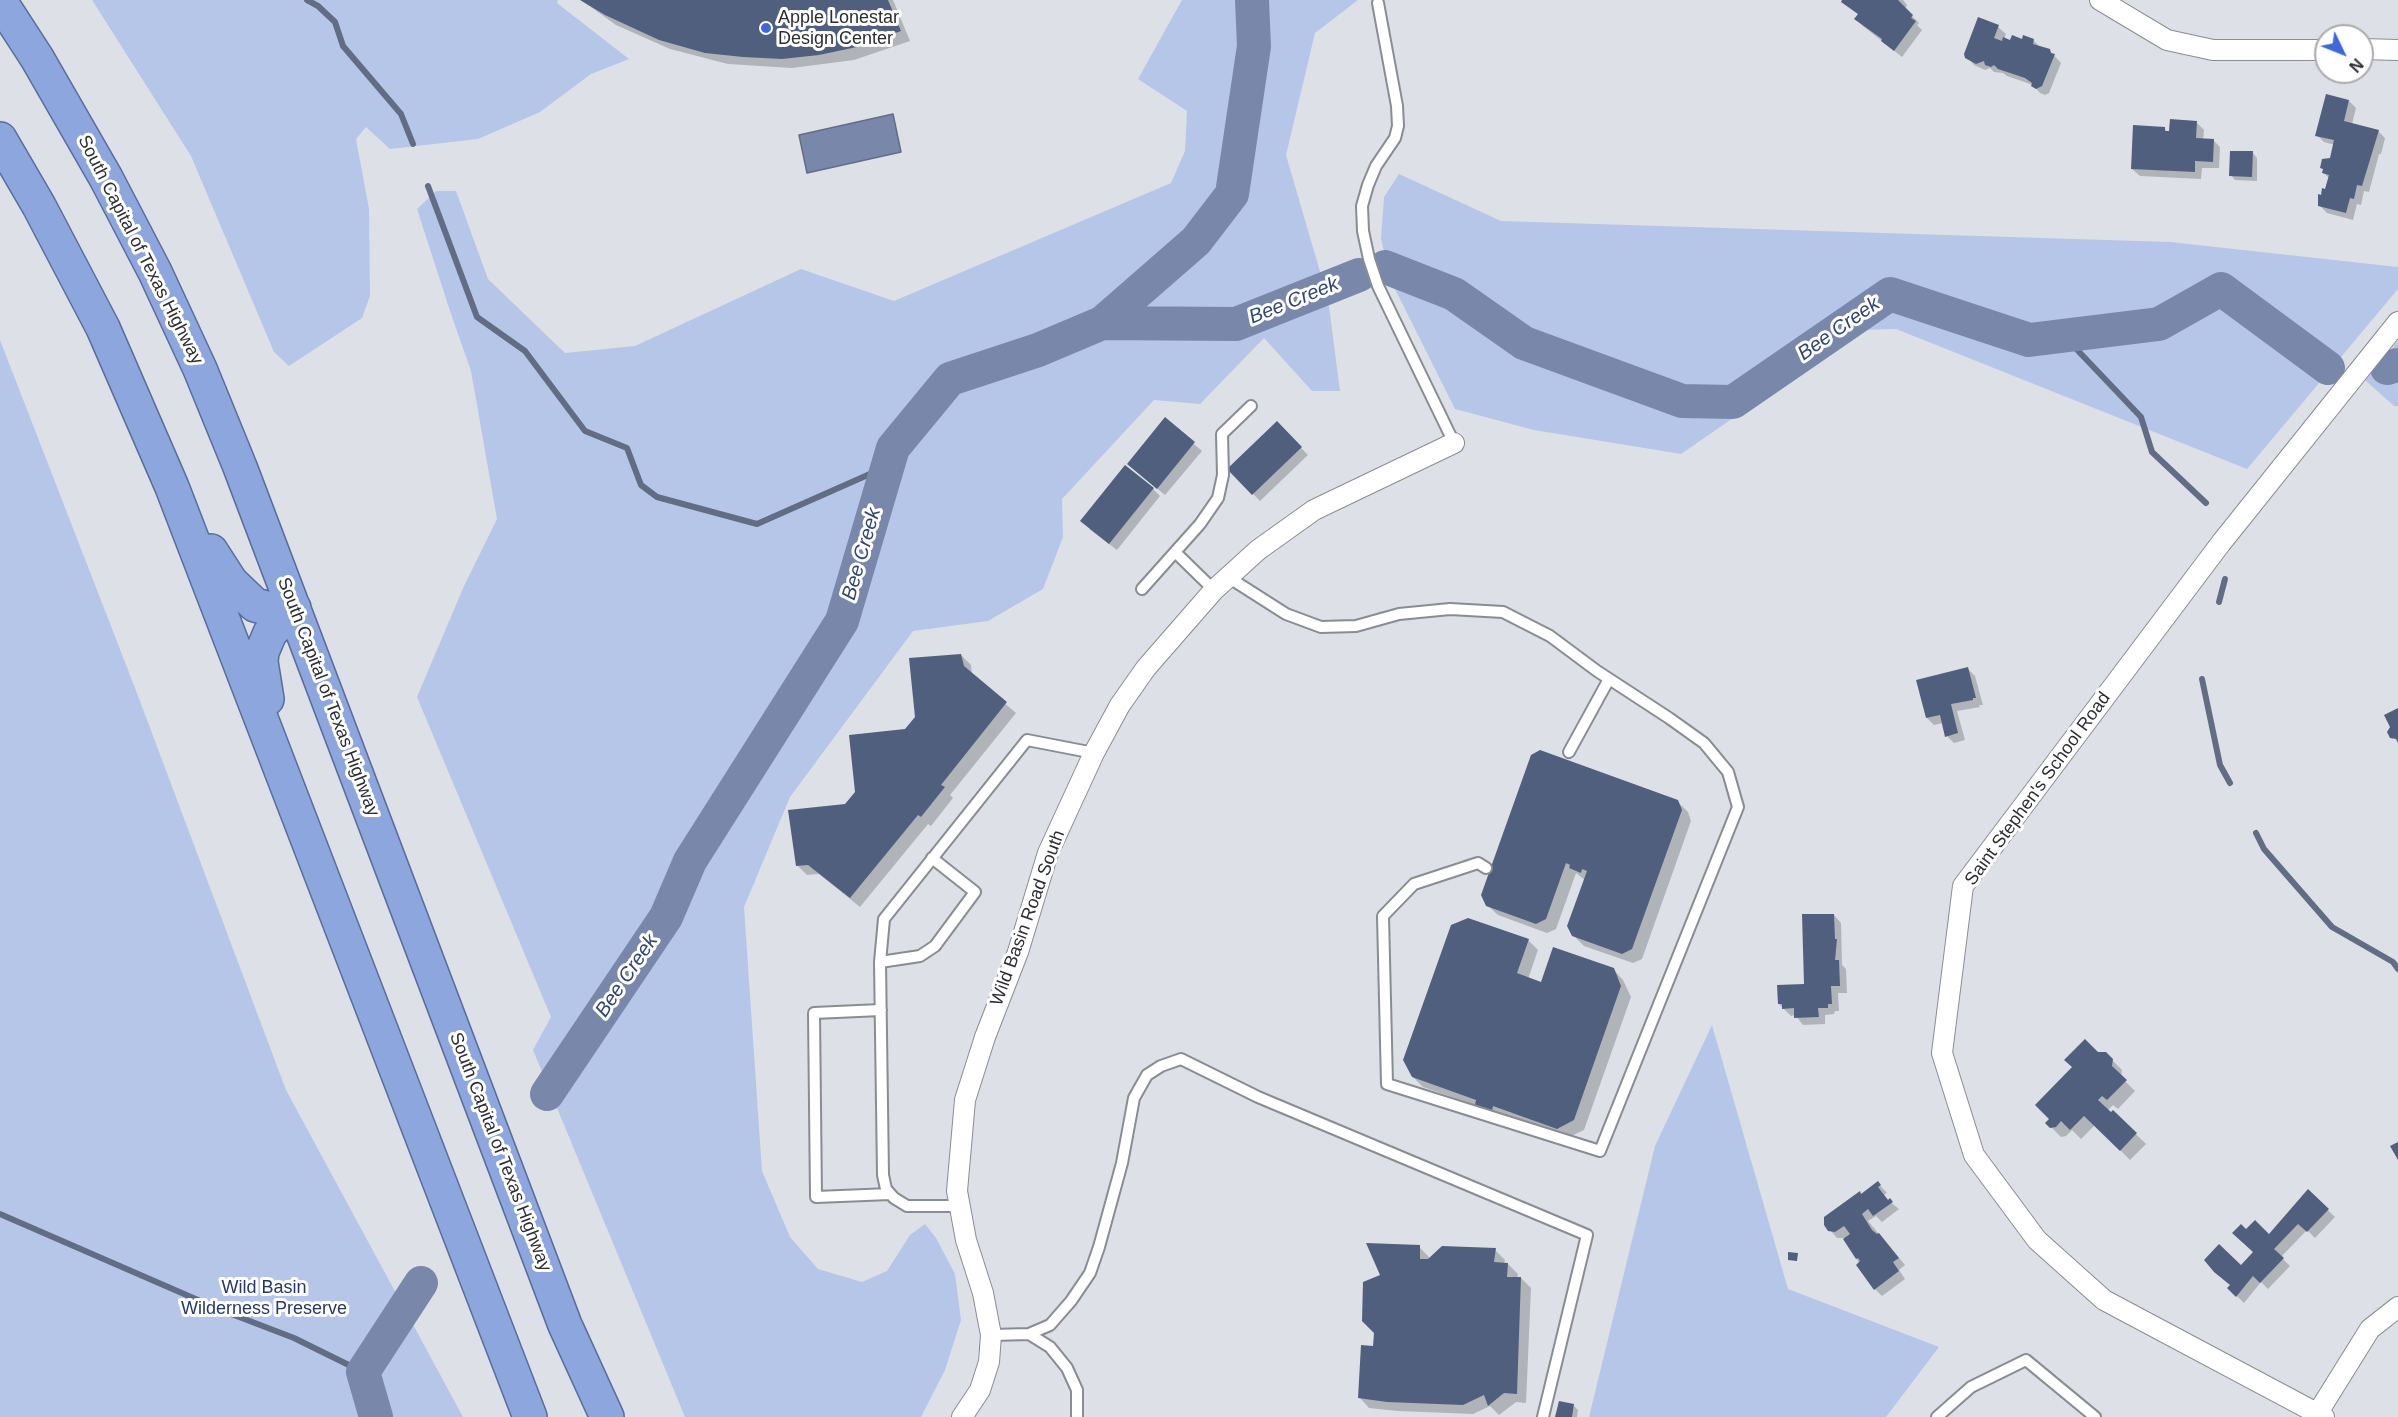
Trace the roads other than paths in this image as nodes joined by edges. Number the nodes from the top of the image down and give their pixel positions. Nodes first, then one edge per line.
1 (2100, 0) edge
2 (0, 1) edge
3 (1378, 3) dead end
4 (2314, 50) edge
5 (2374, 50) edge
6 (2398, 50) edge
7 (0, 139) edge
8 (2398, 322) edge
9 (1251, 406) dead end
10 (1454, 443) joint
11 (159, 455) junction
12 (1175, 552) junction
13 (1221, 584) junction
14 (1143, 589) dead end
15 (294, 608) junction
16 (1609, 679) junction
17 (1569, 752) dead end
18 (1094, 753) junction
19 (277, 759) junction
20 (932, 858) junction
21 (1486, 868) dead end
22 (880, 962) junction
23 (881, 1010) junction
24 (890, 1194) junction
25 (960, 1206) junction
26 (2398, 1306) edge
27 (1029, 1334) junction
28 (991, 1335) junction
29 (2321, 1415) edge
30 (2094, 1416) edge
31 (530, 1417) edge
32 (607, 1417) edge
33 (962, 1417) edge
34 (1077, 1417) edge
35 (1543, 1417) edge
36 (1937, 1417) edge

1 - 4 street
2 - 15 highway, South Capital of Texas Highway
3 - 10 lane
5 - 6 street
7 - 11 highway
8 - 29 street, Saint Stephen's School Road
9 - 12 lane
10 - 13 street, Wild Basin Road South
11 - 15 highway
11 - 19 highway
12 - 13 lane
12 - 14 lane
13 - 16 lane
13 - 18 street, Wild Basin Road South
15 - 19 highway
15 - 32 highway, South Capital of Texas Highway
16 - 17 lane
16 - 21 lane
18 - 20 lane
18 - 25 street, Wild Basin Road South
19 - 31 highway
20 - 22 lane
20 - 22 lane
22 - 23 lane
23 - 24 lane
23 - 24 lane
24 - 25 lane
25 - 28 street, Wild Basin Road South
26 - 29 street
27 - 28 lane
27 - 34 lane
27 - 35 lane
28 - 33 street, Wild Basin Road South
30 - 36 lane

